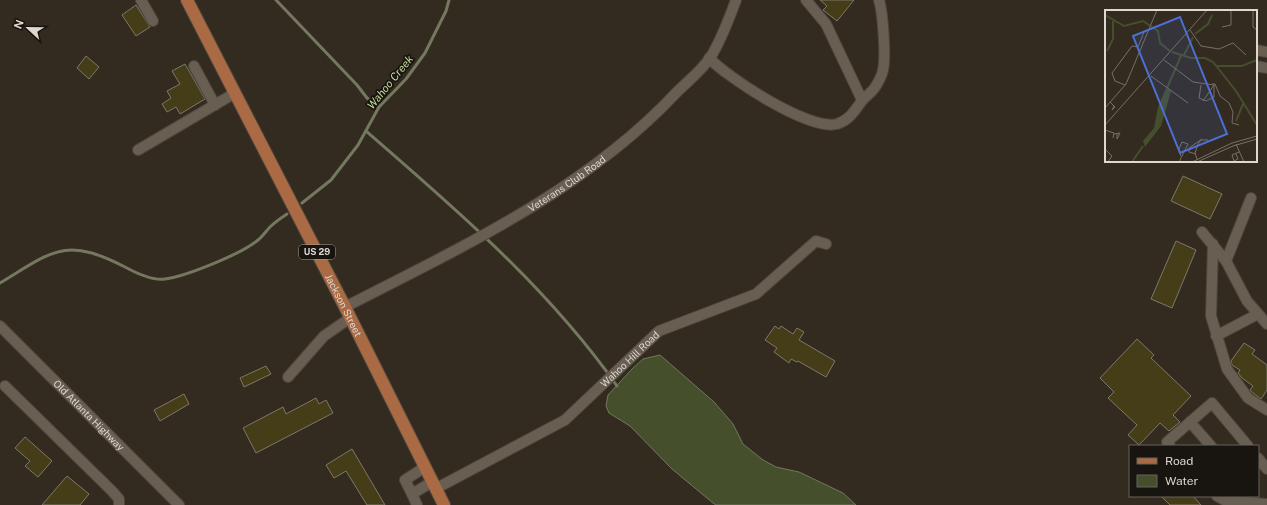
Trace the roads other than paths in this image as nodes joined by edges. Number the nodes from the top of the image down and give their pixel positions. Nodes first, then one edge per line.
1 (141, 0) edge
2 (187, 0) edge
3 (736, 0) edge
4 (806, 0) edge
5 (879, 0) edge
6 (152, 21) dead end
7 (1257, 50) edge
8 (1267, 52) edge
9 (709, 58) junction
10 (194, 66) dead end
11 (1257, 66) edge
12 (1267, 68) edge
13 (235, 93) junction
14 (862, 100) junction
15 (215, 105) junction
16 (138, 150) dead end
17 (1251, 198) dead end
18 (1202, 232) dead end
19 (826, 244) dead end
20 (1213, 244) junction
21 (1226, 261) junction
22 (345, 307) junction
23 (1258, 314) junction
24 (350, 318) junction
25 (1267, 324) edge
26 (0, 326) edge
27 (1216, 336) junction
28 (288, 376) dead end
29 (5, 386) dead end
30 (1267, 410) edge
31 (1190, 422) junction
32 (1169, 445) edge
33 (1210, 445) edge
34 (1247, 445) edge
35 (1259, 459) edge
36 (425, 467) junction
37 (1267, 469) edge
38 (434, 486) junction
39 (412, 494) junction
40 (1219, 497) edge
41 (1267, 504) edge
42 (119, 505) edge
43 (179, 505) edge
44 (417, 505) edge
45 (444, 505) edge

1 - 6 street
2 - 13 main road, Jackson Street / US 29
3 - 9 street, Veterans Club Road
4 - 14 street
5 - 14 street
7 - 8 street
9 - 14 street
9 - 22 street, Veterans Club Road
10 - 15 street
11 - 12 street
13 - 15 street
13 - 22 main road, Jackson Street / US 29
15 - 16 street
17 - 21 street
18 - 20 street
19 - 38 street, Wahoo Hill Road
20 - 21 street
20 - 27 street
21 - 23 street
22 - 24 main road, Jackson Street / US 29
23 - 25 street
23 - 27 street
24 - 28 street
24 - 36 main road, Jackson Street / US 29
26 - 43 street, Old Atlanta Highway
27 - 30 street
29 - 42 street
31 - 32 street
31 - 33 street
31 - 34 street
35 - 37 street
36 - 38 main road, Jackson Street / US 29
36 - 39 street
38 - 39 street
38 - 45 main road, Jackson Street / US 29
39 - 44 street
40 - 41 street

